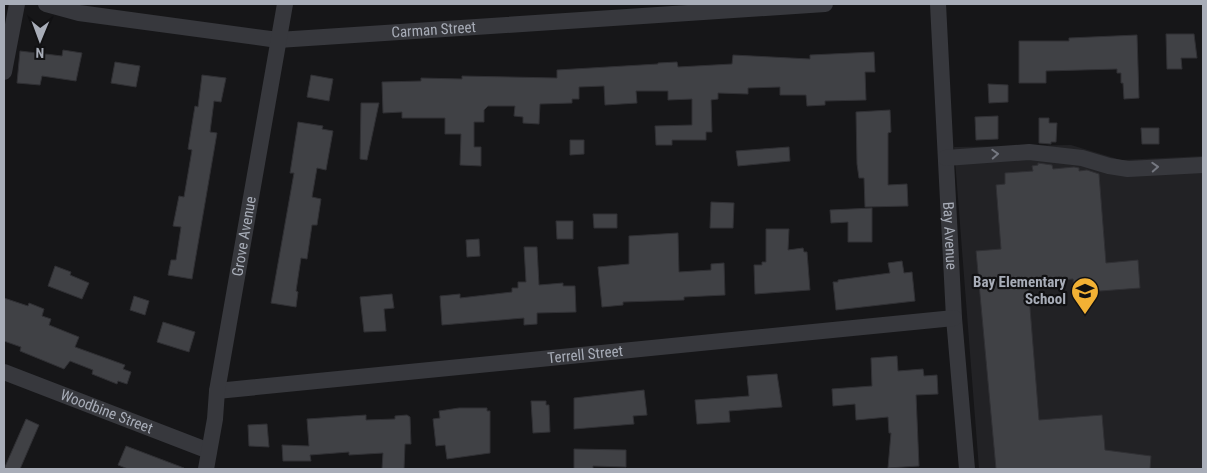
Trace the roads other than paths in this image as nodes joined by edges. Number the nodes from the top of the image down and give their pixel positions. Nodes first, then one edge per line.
1 (17, 4) edge
2 (46, 4) edge
3 (285, 4) edge
4 (825, 4) edge
5 (938, 4) edge
6 (278, 40) junction
7 (4, 72) edge
8 (946, 158) junction
9 (1203, 165) edge
10 (954, 318) junction
11 (4, 372) edge
12 (216, 391) junction
13 (209, 451) junction
14 (206, 469) edge
15 (967, 469) edge

1 - 7 street
2 - 6 street, Carman Street
3 - 6 street, Grove Avenue
4 - 6 street, Carman Street
5 - 8 street, Bay Avenue
6 - 12 street, Grove Avenue
8 -> 9 street
8 - 10 street, Bay Avenue
10 - 12 street, Terrell Street
10 - 15 street, Bay Avenue
11 - 13 street, Woodbine Street
12 - 13 street, Grove Avenue
13 - 14 street, Grove Avenue

